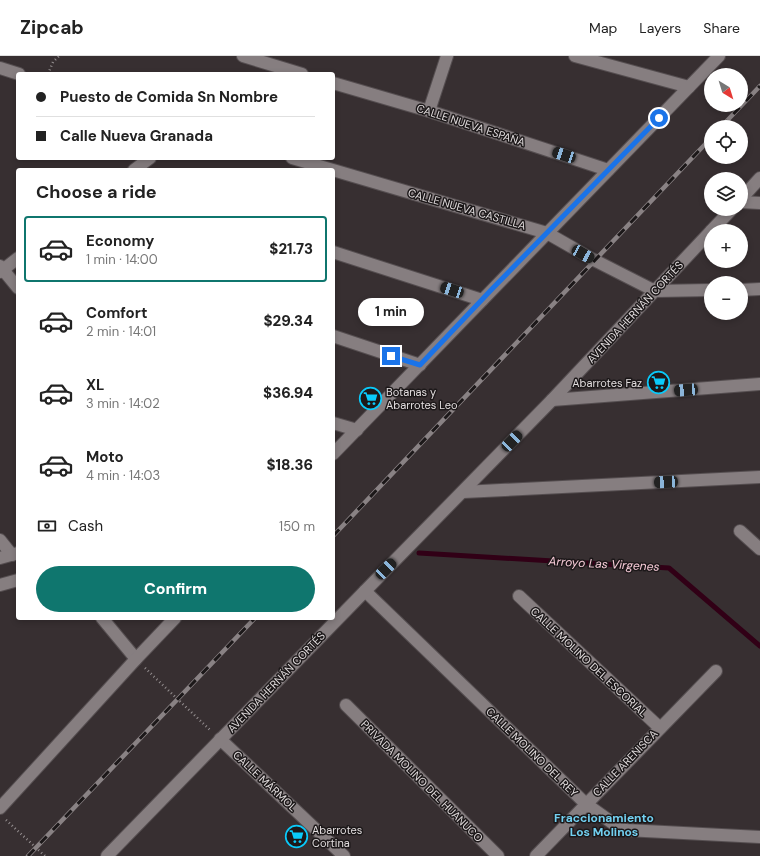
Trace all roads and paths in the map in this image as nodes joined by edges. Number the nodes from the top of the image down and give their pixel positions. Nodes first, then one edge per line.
1 (59, 56) edge
2 (243, 56) edge
3 (447, 56) edge
4 (575, 56) edge
5 (719, 56) edge
6 (604, 60) edge
7 (273, 66) junction
8 (0, 68) edge
9 (49, 72) edge
10 (265, 72) edge
11 (295, 72) edge
12 (16, 73) edge
13 (335, 84) edge
14 (690, 87) junction
15 (429, 111) junction
16 (147, 160) edge
17 (299, 160) edge
18 (137, 168) edge
19 (326, 168) edge
20 (608, 170) junction
21 (335, 171) edge
22 (760, 178) edge
23 (748, 192) edge
24 (748, 201) edge
25 (760, 203) edge
26 (725, 216) edge
27 (718, 224) edge
28 (547, 233) junction
29 (704, 239) edge
30 (335, 253) edge
31 (16, 259) edge
32 (1, 269) edge
33 (16, 286) edge
34 (704, 290) edge
35 (748, 290) edge
36 (760, 290) edge
37 (656, 291) junction
38 (482, 300) junction
39 (335, 337) edge
40 (420, 365) junction
41 (760, 384) edge
42 (552, 400) junction
43 (335, 423) edge
44 (357, 430) junction
45 (335, 452) edge
46 (760, 477) edge
47 (463, 492) junction
48 (740, 531) dead end
49 (0, 540) edge
50 (760, 550) edge
51 (10, 556) edge
52 (16, 581) edge
53 (0, 585) edge
54 (365, 591) junction
55 (519, 596) dead end
56 (104, 620) edge
57 (173, 620) edge
58 (136, 659) junction
59 (716, 671) dead end
60 (346, 705) dead end
61 (660, 728) junction
62 (220, 739) junction
63 (586, 804) junction
64 (3, 813) edge
65 (760, 837) edge
66 (45, 856) edge
67 (107, 856) edge
68 (344, 856) edge
69 (498, 856) edge
70 (536, 856) edge

1 - 9 path
2 - 7 street
3 - 15 street
4 - 6 street
5 - 14 street
6 - 14 street
7 - 10 street
7 - 11 street
8 - 12 street
13 - 15 street, CALLE NUEVA ESPAÑA
14 - 20 street
15 - 20 street, CALLE NUEVA ESPAÑA
16 - 18 street
17 - 19 street, CALLE NUEVA CASTILLA
20 - 28 street
21 - 28 street, CALLE NUEVA CASTILLA
22 - 23 street
24 - 25 street
26 - 27 street, AVENIDA HERNÁN CORTÉS
28 - 37 street, CALLE NUEVA CASTILLA
28 - 38 street
29 - 37 street, AVENIDA HERNÁN CORTÉS
30 - 38 street
31 - 32 street
32 - 33 street
34 - 37 street
35 - 36 street
37 - 42 street, AVENIDA HERNÁN CORTÉS
38 - 40 street
39 - 40 street
40 - 44 street
41 - 42 street
42 - 47 street, AVENIDA HERNÁN CORTÉS
43 - 44 street
44 - 45 street
46 - 47 street
47 - 54 street, AVENIDA HERNÁN CORTÉS
48 - 50 street
49 - 51 street
52 - 53 street
54 - 62 street, AVENIDA HERNÁN CORTÉS
54 - 63 street, CALLE MOLINO DEL REY
55 - 61 street, CALLE MOLINO DEL ESCORIAL
56 - 58 street
57 - 58 street
58 - 62 path
58 - 64 street
59 - 61 street, CALLE ARENISCA
60 - 69 street, PRIVADA MOLINO DEL HUANUCO
61 - 63 street, CALLE ARENISCA
62 - 67 street, AVENIDA HERNÁN CORTÉS
62 - 68 street, CALLE MÁRMOL
63 - 65 street, CALLE MOLINO DEL REY
63 - 70 street, CALLE ARENISCA
64 - 66 path

